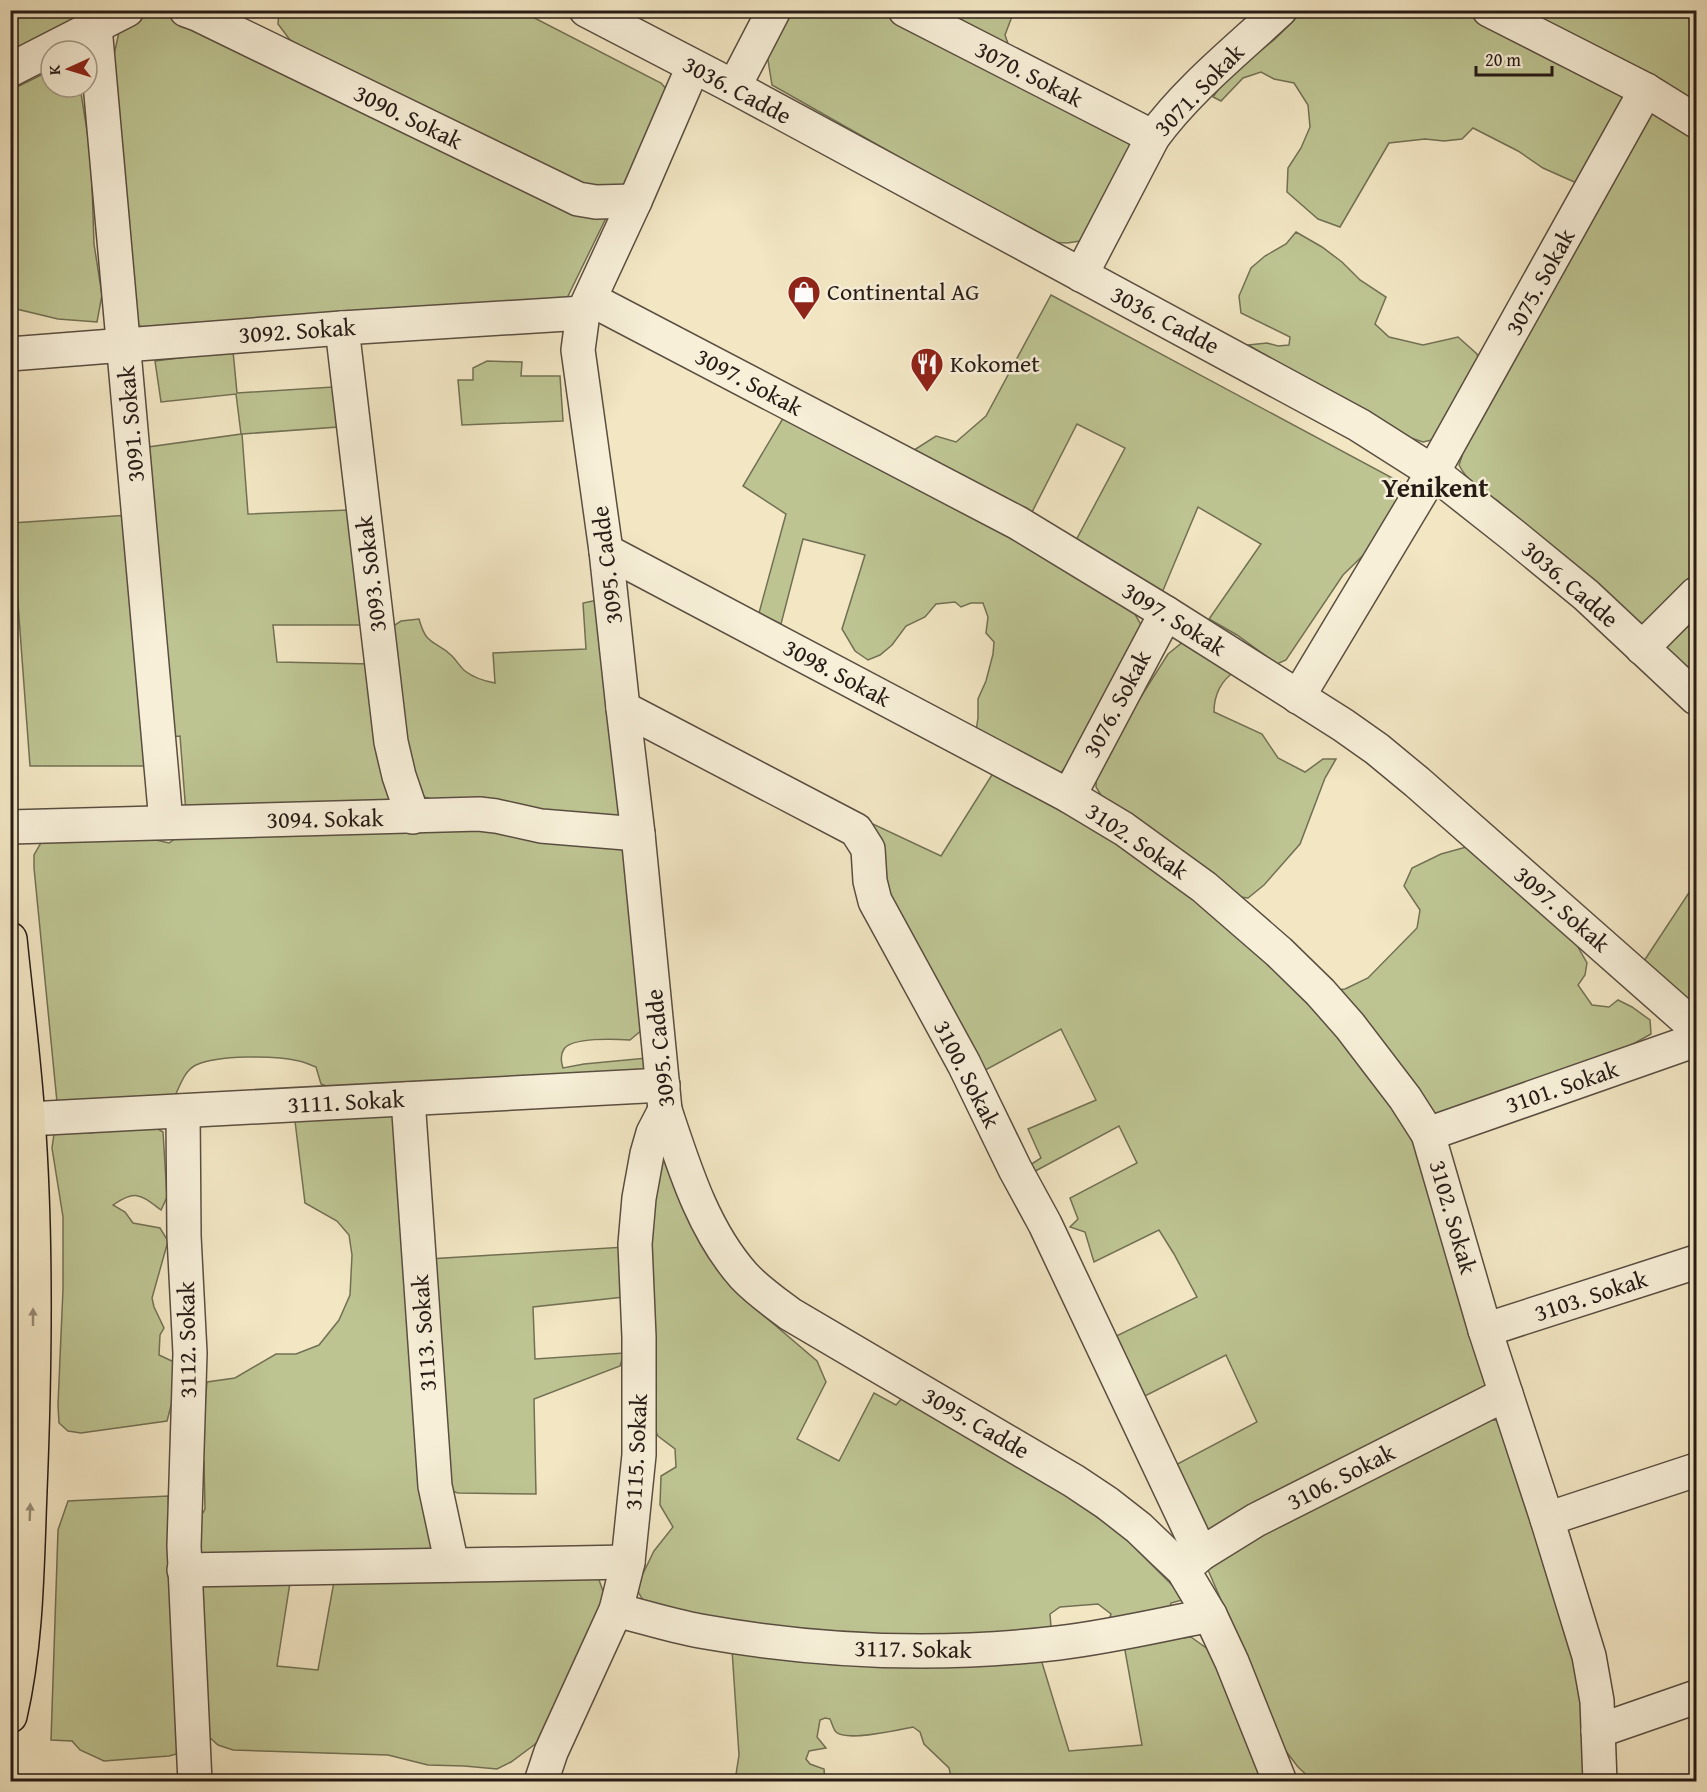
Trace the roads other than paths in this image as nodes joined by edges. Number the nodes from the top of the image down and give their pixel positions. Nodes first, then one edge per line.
1 (127, 10) edge
2 (586, 10) edge
3 (774, 10) edge
4 (905, 10) edge
5 (1280, 10) edge
6 (1489, 10) edge
7 (194, 12) edge
8 (95, 27) junction
9 (693, 67) junction
10 (10, 70) edge
11 (734, 87) junction
12 (1646, 90) junction
13 (1696, 121) edge
14 (1153, 137) junction
15 (635, 201) junction
16 (1081, 275) junction
17 (587, 306) junction
18 (342, 328) junction
19 (123, 345) junction
20 (10, 354) edge
21 (1433, 472) junction
22 (606, 551) junction
23 (1696, 594) edge
24 (1166, 613) junction
25 (1642, 648) junction
26 (1298, 697) junction
27 (1696, 698) edge
28 (623, 708) junction
29 (1069, 795) junction
30 (413, 817) junction
31 (166, 822) junction
32 (10, 827) edge
33 (638, 834) junction
34 (10, 939) edge
35 (1696, 1028) edge
36 (1696, 1040) edge
37 (664, 1097) junction
38 (408, 1099) junction
39 (183, 1111) junction
40 (28, 1119) junction
41 (1428, 1134) junction
42 (1696, 1262) edge
43 (1485, 1330) junction
44 (1506, 1394) junction
45 (1696, 1470) edge
46 (1547, 1519) junction
47 (628, 1562) junction
48 (1192, 1562) junction
49 (452, 1565) junction
50 (184, 1570) junction
51 (616, 1610) junction
52 (1210, 1615) junction
53 (1696, 1697) edge
54 (10, 1716) edge
55 (1598, 1731) junction
56 (195, 1782) edge
57 (541, 1782) edge
58 (1280, 1782) edge
59 (1600, 1782) edge

1 - 8 street
2 - 9 street, 3036. Cadde
3 - 11 street
4 - 14 street, 3070. Sokak
5 - 14 street, 3071. Sokak
6 - 12 street
7 - 15 street, 3090. Sokak
8 - 10 street
8 - 19 street, 3091. Sokak
9 - 11 street, 3036. Cadde
9 - 15 street, 3095. Cadde
11 - 16 street, 3036. Cadde
12 - 13 street
12 - 21 street, 3075. Sokak
14 - 16 street, 3071. Sokak
15 - 17 street, 3095. Cadde
16 - 21 street, 3036. Cadde
17 - 18 street, 3092. Sokak
17 - 22 street, 3095. Cadde
17 - 24 street, 3097. Sokak
18 - 19 street, 3092. Sokak
18 - 30 street, 3093. Sokak
19 - 20 street, 3092. Sokak
19 - 31 street, 3091. Sokak
21 - 25 street, 3036. Cadde
21 - 26 street, 3075. Sokak
22 - 28 street, 3095. Cadde
22 - 29 street, 3098. Sokak
23 - 25 street
24 - 26 street, 3097. Sokak
24 - 29 street, 3076. Sokak
25 - 27 street, 3036. Cadde
26 - 35 street, 3097. Sokak
28 - 33 street, 3095. Cadde
28 - 48 street, 3100. Sokak
29 - 41 street, 3102. Sokak
30 - 31 street, 3094. Sokak
30 - 33 street, 3094. Sokak
31 - 32 street, 3094. Sokak
33 - 37 street, 3095. Cadde
34 - 40 main road
36 - 41 street, 3101. Sokak
37 - 38 street, 3111. Sokak
37 - 47 street, 3115. Sokak
37 - 48 street, 3095. Cadde
38 - 39 street, 3111. Sokak
38 - 49 street, 3113. Sokak
39 - 40 street, 3111. Sokak
39 - 50 street, 3112. Sokak
54 -> 40 main road
41 - 43 street, 3102. Sokak
42 - 43 street, 3103. Sokak
43 - 44 street, 3102. Sokak
44 - 46 street, 3102. Sokak
44 - 48 street, 3106. Sokak
45 - 46 street
46 - 55 street, 3102. Sokak
47 - 49 street
47 - 51 street, 3115. Sokak
48 - 52 street, 3095. Cadde
49 - 50 street
50 - 56 street, 3112. Sokak
51 - 52 street, 3117. Sokak
51 - 57 street, 3115. Sokak
52 - 58 street, 3095. Cadde
53 - 55 street
55 - 59 street, 3102. Sokak

